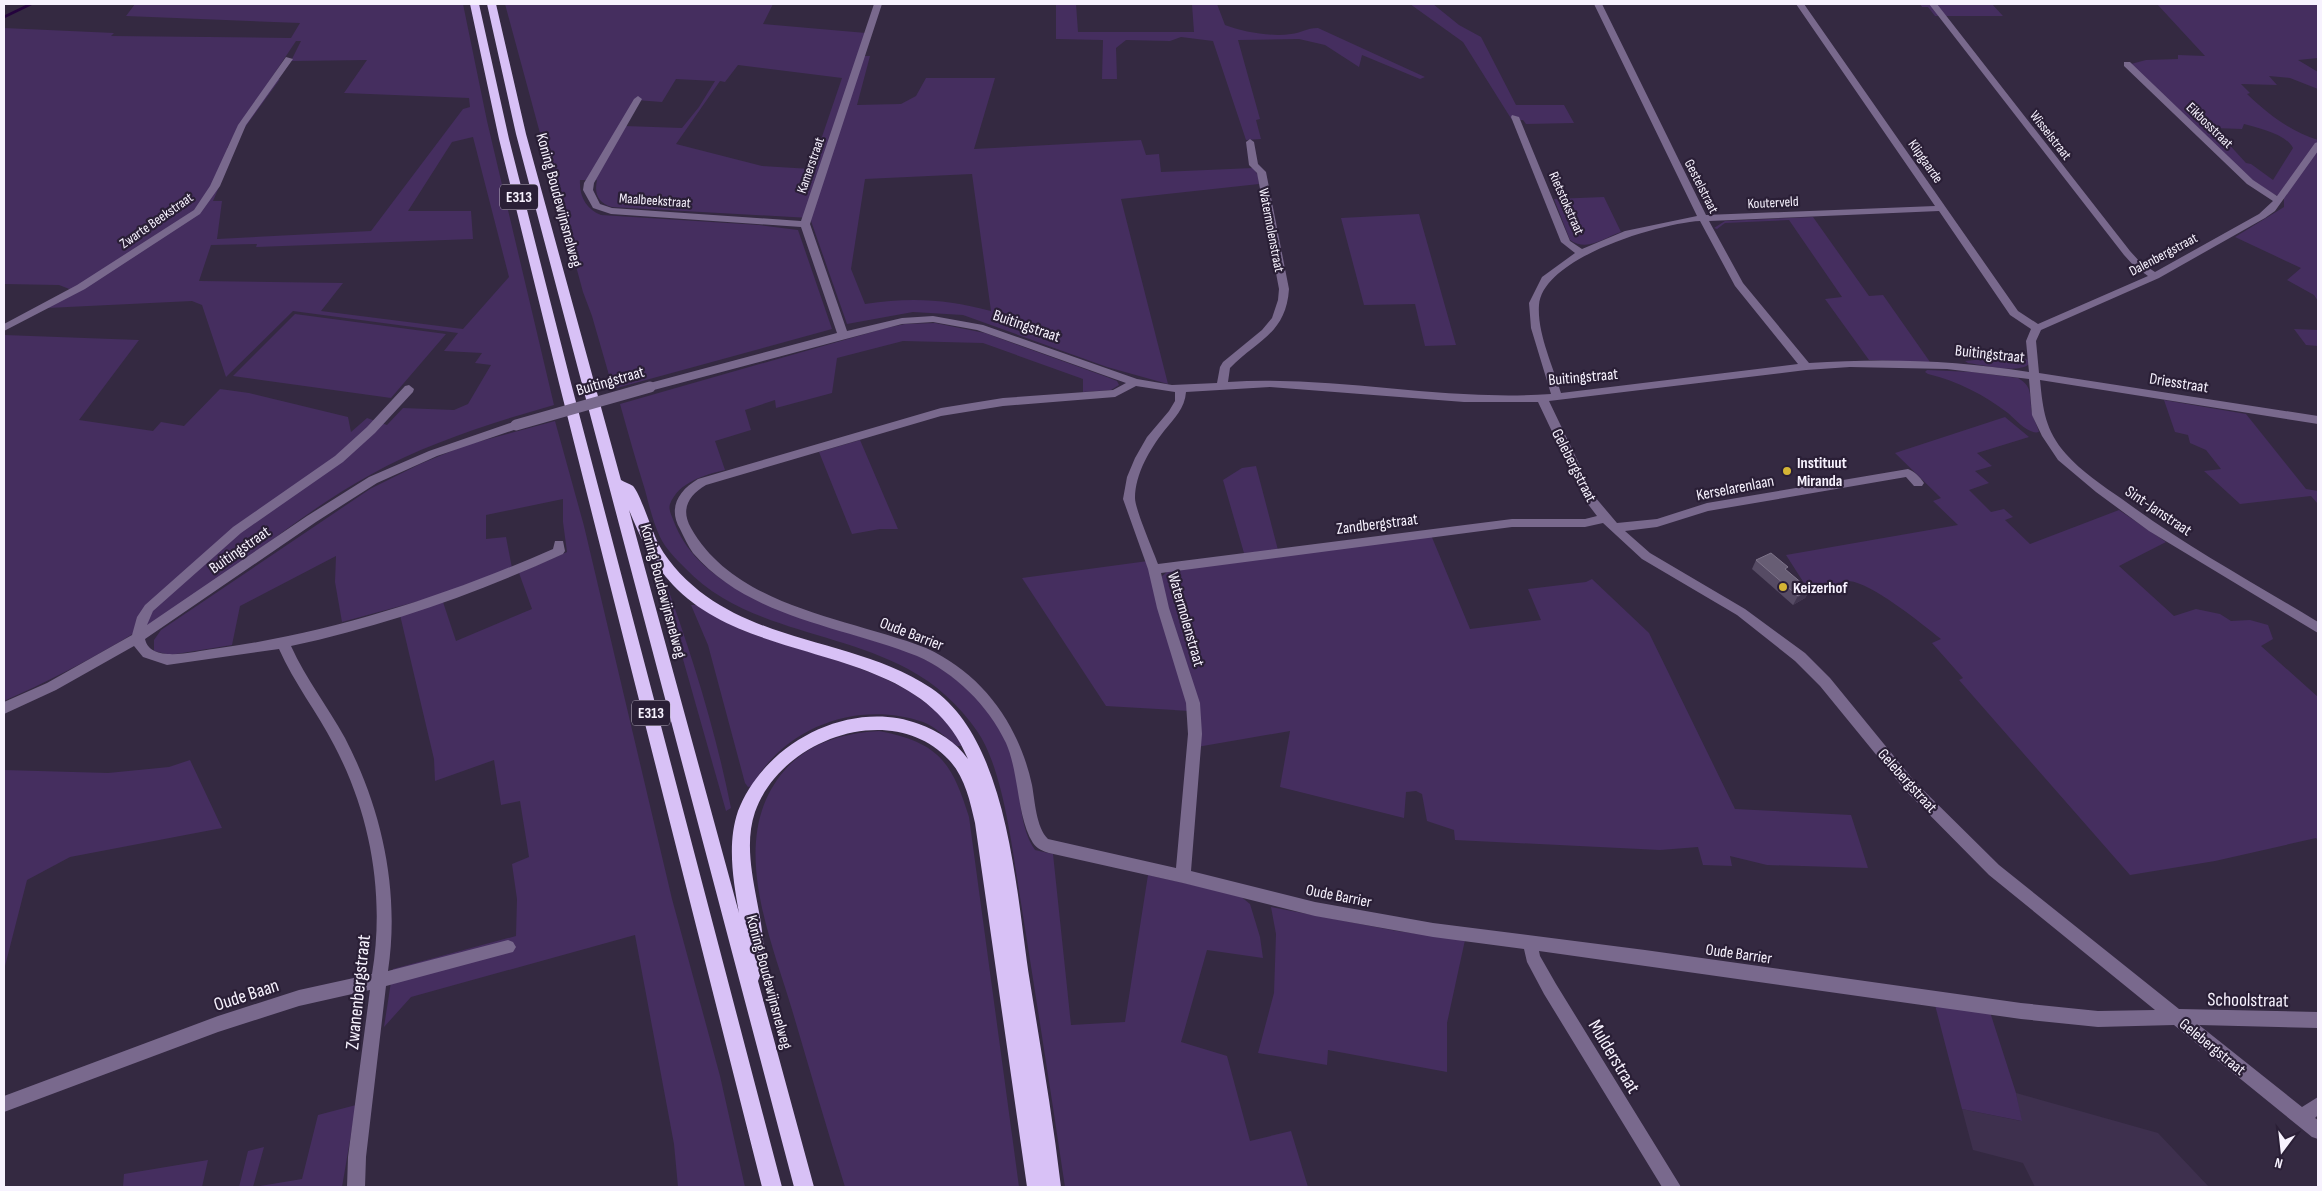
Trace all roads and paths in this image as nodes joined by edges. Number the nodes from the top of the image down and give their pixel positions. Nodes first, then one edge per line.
1 (474, 4) edge
2 (491, 4) edge
3 (878, 4) edge
4 (1598, 4) edge
5 (1800, 4) edge
6 (1933, 4) edge
7 (289, 60) dead end
8 (2127, 64) dead end
9 (638, 99) dead end
10 (1516, 117) dead end
11 (1250, 142) dead end
12 (2318, 145) edge
13 (2277, 200) junction
14 (1942, 208) junction
15 (1703, 218) junction
16 (805, 224) junction
17 (1581, 253) junction
18 (2155, 276) junction
19 (4, 328) edge
20 (2036, 328) junction
21 (843, 334) junction
22 (1806, 367) junction
23 (2035, 376) junction
24 (1135, 382) junction
25 (1222, 386) junction
26 (409, 389) dead end
27 (1181, 389) junction
28 (1557, 396) junction
29 (1542, 398) junction
30 (2318, 420) edge
31 (614, 482) junction
32 (1918, 483) dead end
33 (1610, 523) junction
34 (559, 544) dead end
35 (1154, 569) junction
36 (2318, 628) edge
37 (137, 640) junction
38 (284, 642) junction
39 (4, 708) edge
40 (1183, 876) junction
41 (1531, 942) junction
42 (508, 947) dead end
43 (379, 979) junction
44 (750, 988) junction
45 (2177, 1016) junction
46 (2318, 1020) edge
47 (4, 1104) edge
48 (2318, 1105) edge
49 (2302, 1118) junction
50 (2318, 1131) edge
51 (356, 1187) edge
52 (772, 1187) edge
53 (804, 1187) edge
54 (1037, 1187) edge
55 (1051, 1187) edge
56 (1672, 1187) edge

1 - 52 highway, E313
2 - 31 highway, Koning Boudewijnsnelweg / E313
3 - 16 street, Kamerstraat
4 - 15 street, Gestelstraat
5 - 14 street, Klipgaarde
6 - 18 street, Wisselstraat
7 - 19 street, Zwarte Beekstraat
8 - 13 street, Eikbosstraat
9 - 16 street, Maalbeekstraat
10 - 17 street, Rietstokstraat
11 - 25 street, Watermolenstraat
12 - 13 street, Dalenbergstraat
13 - 18 street, Dalenbergstraat
14 - 15 street, Kouterveld
14 - 20 street, Klipgaarde
15 - 17 street, Kouterveld
15 - 22 street, Gestelstraat
16 - 21 street
17 - 28 street, Rietstokstraat
18 - 20 street, Dalenbergstraat
20 - 23 street
21 - 24 street, Buitingstraat
21 - 37 street, Buitingstraat, bridge
22 - 23 street, Buitingstraat
22 - 28 street, Buitingstraat
23 - 30 street, Driesstraat
23 - 36 street, Sint-Janstraat
24 - 27 street, Buitingstraat
24 - 40 street, Oude Barrier
25 - 27 street, Buitingstraat
25 - 29 street, Buitingstraat
26 - 37 street
27 - 35 street, Watermolenstraat
28 - 29 street, Buitingstraat
29 - 33 street, Gelebergstraat
31 - 44 highway, Koning Boudewijnsnelweg / E313
31 - 55 highway
32 - 33 street, Kerselarenlaan
33 - 35 street, Zandbergstraat
33 - 45 street, Gelebergstraat
34 - 38 street
35 - 40 street, Watermolenstraat
37 - 38 street
37 - 39 street, Buitingstraat
38 - 43 street, Zwanenbergstraat
40 - 41 street, Oude Barrier
41 - 45 street, Oude Barrier
41 - 56 street, Mulderstraat
42 - 43 street, Oude Baan
43 - 47 street, Oude Baan
43 - 51 street, Zwanenbergstraat
44 - 53 highway, Koning Boudewijnsnelweg / E313
44 - 54 highway
45 - 46 street, Schoolstraat
45 - 49 street, Gelebergstraat
48 - 49 street
49 - 50 street, Gelebergstraat

